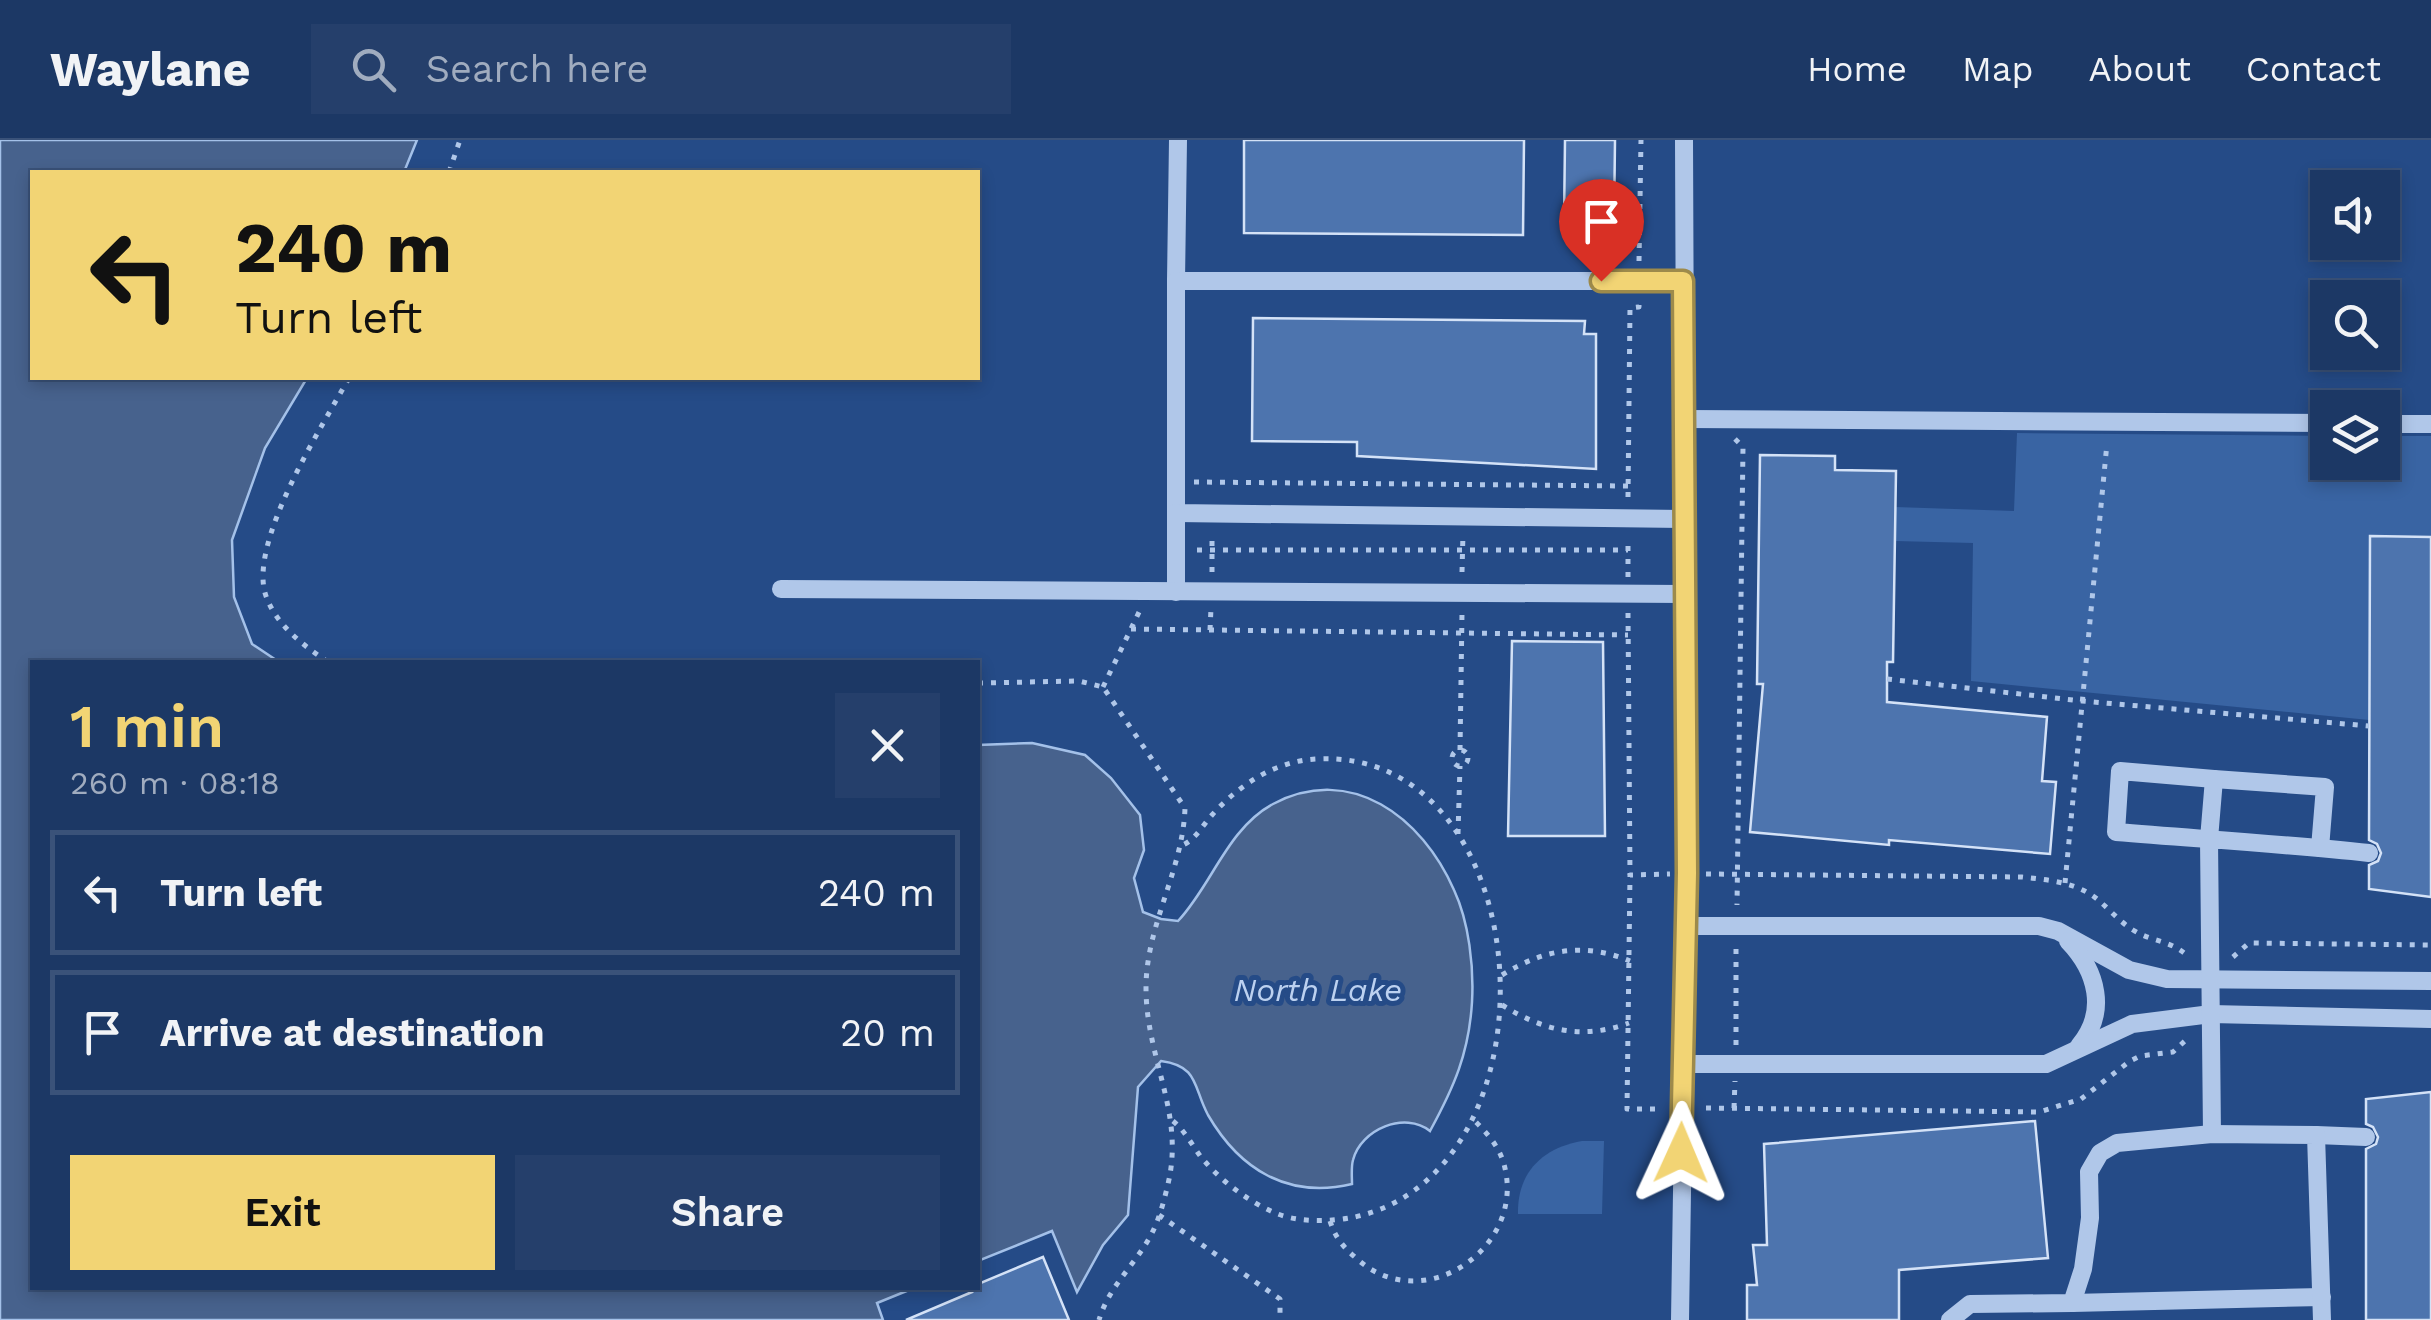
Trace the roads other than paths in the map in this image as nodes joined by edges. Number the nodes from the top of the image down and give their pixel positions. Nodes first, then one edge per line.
1 (1178, 140) edge
2 (1684, 140) edge
3 (1176, 281) junction
4 (1683, 281) junction
5 (1685, 419) junction
6 (2310, 423) edge
7 (2400, 424) edge
8 (2431, 424) edge
9 (1176, 513) junction
10 (1684, 519) junction
11 (780, 589) dead end
12 (1176, 592) junction
13 (1684, 594) junction
14 (2214, 778) junction
15 (2210, 839) junction
16 (2320, 848) junction
17 (2369, 853) dead end
18 (1686, 926) junction
19 (2058, 931) junction
20 (2212, 978) junction
21 (2431, 981) edge
22 (2211, 1014) junction
23 (2431, 1019) edge
24 (2073, 1054) junction
25 (1682, 1064) junction
26 (2212, 1134) junction
27 (2316, 1135) junction
28 (2366, 1137) dead end
29 (2322, 1297) junction
30 (2072, 1302) junction
31 (1680, 1320) edge
32 (1950, 1320) edge
33 (2322, 1320) edge

1 - 3 street
2 - 4 street
3 - 4 street
3 - 9 street
4 - 5 street
5 - 6 street
5 - 10 street
7 - 8 street
9 - 10 street
9 - 12 street
10 - 13 street
11 - 12 street
12 - 13 street
13 - 18 street
14 - 15 street
14 - 15 street
14 - 16 street
15 - 16 street
15 - 20 street
16 - 17 street
18 - 19 street
18 - 25 street
19 - 20 street
19 - 24 street
20 - 21 street
20 - 22 street
22 - 23 street
22 - 24 street
22 - 26 street
24 - 25 street
25 - 31 street
26 - 27 street
26 - 30 street
27 - 28 street
27 - 29 street
29 - 30 street
29 - 33 street
30 - 32 street

